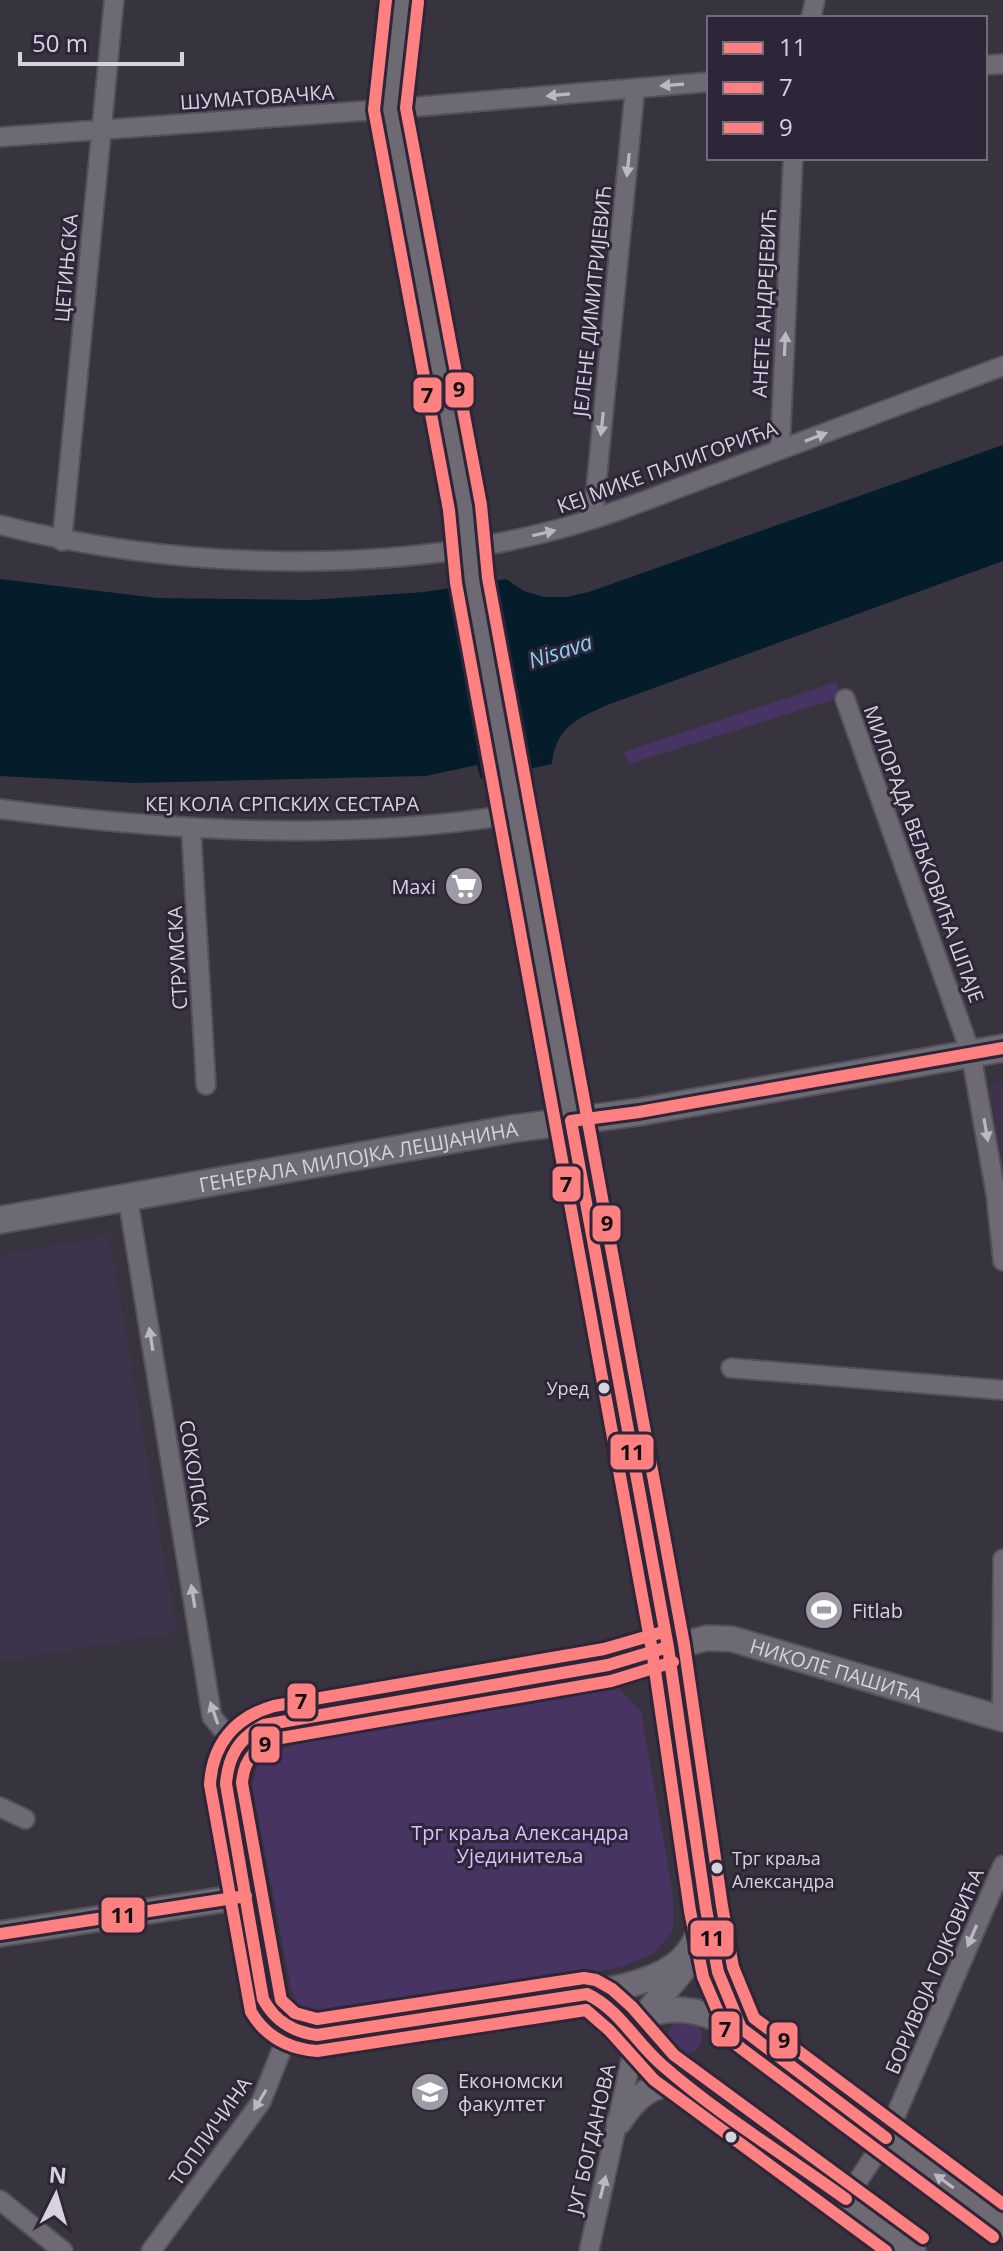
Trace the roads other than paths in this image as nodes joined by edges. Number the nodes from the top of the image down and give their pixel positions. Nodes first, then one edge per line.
1 (114, 0) edge
2 (402, 0) edge
3 (707, 82) edge
4 (635, 88) junction
5 (390, 109) junction
6 (102, 131) junction
7 (0, 137) edge
8 (793, 160) edge
9 (1003, 366) edge
10 (780, 450) junction
11 (593, 519) junction
12 (0, 525) edge
13 (62, 541) junction
14 (468, 549) junction
15 (845, 699) dead end
16 (0, 809) edge
17 (516, 814) junction
18 (191, 828) junction
19 (1003, 1048) edge
20 (971, 1054) junction
21 (206, 1085) dead end
22 (571, 1121) junction
23 (128, 1199) junction
24 (0, 1220) edge
25 (1003, 1261) edge
26 (731, 1368) dead end
27 (1003, 1390) edge
28 (1003, 1559) edge
29 (668, 1648) junction
30 (1002, 1719) edge
31 (239, 1744) junction
32 (0, 1807) edge
33 (25, 1819) dead end
34 (1003, 1865) edge
35 (246, 1896) junction
36 (706, 1909) junction
37 (0, 1934) edge
38 (697, 1939) junction
39 (587, 1994) junction
40 (640, 2027) junction
41 (741, 2028) junction
42 (290, 2029) junction
43 (684, 2083) junction
44 (619, 2122) junction
45 (886, 2138) junction
46 (846, 2199) junction
47 (0, 2200) edge
48 (1003, 2224) edge
49 (63, 2251) edge
50 (151, 2251) edge
51 (589, 2251) edge
52 (913, 2251) edge

1 - 6 street, ЦЕТИЊСКА
2 - 5 main road
3 -> 4 street, ШУМАТОВАЧКА
4 -> 5 street, ШУМАТОВАЧКА
4 -> 11 street, ЈЕЛЕНЕ ДИМИТРИЈЕВИЋ
5 - 6 street, ШУМАТОВАЧКА
5 - 14 main road
6 - 7 street, ШУМАТОВАЧКА
6 - 13 street, ЦЕТИЊСКА
10 -> 8 street, АНЕТЕ АНДРЕЈЕВИЋ
10 -> 9 street, КЕЈ МИКЕ ПАЛИГОРИЋА
10 - 11 street, КЕЈ МИКЕ ПАЛИГОРИЋА
14 -> 11 street, КЕЈ МИКЕ ПАЛИГОРИЋА
12 - 13 street, КЕЈ МИКЕ ПАЛИГОРИЋА
13 - 14 street, КЕЈ МИКЕ ПАЛИГОРИЋА
14 - 17 main road
15 - 20 street, МИЛОРАДА ВЕЉКОВИЋА ШПАЈЕ
16 - 18 street, КЕЈ КОЛА СРПСКИХ СЕСТАРА
17 - 18 street, КЕЈ КОЛА СРПСКИХ СЕСТАРА
17 - 22 main road
18 - 21 street, СТРУМСКА
19 - 20 main road, ГЕНЕРАЛА МИЛОЈКА ЛЕШЈАНИНА
20 - 22 main road, ГЕНЕРАЛА МИЛОЈКА ЛЕШЈАНИНА
20 -> 25 street, МИЛОРАДА ВЕЉКОВИЋА ШПАЈЕ
22 - 23 main road, ГЕНЕРАЛА МИЛОЈКА ЛЕШЈАНИНА
22 - 29 street
23 - 24 main road, ГЕНЕРАЛА МИЛОЈКА ЛЕШЈАНИНА
31 -> 23 street, СОКОЛСКА
26 - 27 street
28 - 30 street
29 - 30 street, НИКОЛЕ ПАШИЋА
29 - 31 street
29 - 36 street
31 - 35 street
32 - 33 street
34 -> 45 street, БОРИВОЈА ГОЈКОВИЋА
35 - 37 street
35 - 42 street
36 - 38 street
36 - 41 street
38 - 39 street
38 - 40 street
39 - 40 street
39 - 42 street
40 - 41 street
40 - 43 street
40 - 44 street, ЈУГ БОГДАНОВА
41 - 45 street
42 -> 50 street, ТОПЛИЧИНА
43 - 44 street
43 - 46 street
51 -> 44 street, ЈУГ БОГДАНОВА
45 - 46 street, БОРИВОЈА ГОЈКОВИЋА
48 -> 45 street
46 - 52 street
47 - 49 street

